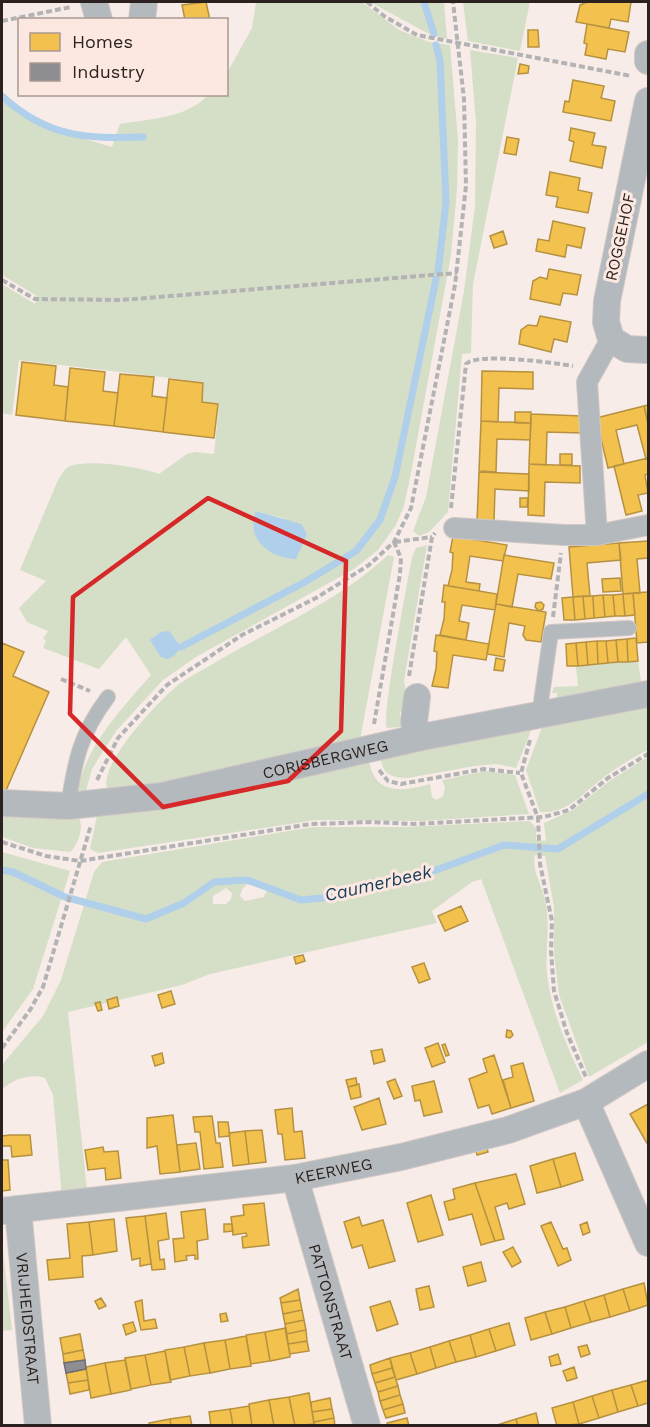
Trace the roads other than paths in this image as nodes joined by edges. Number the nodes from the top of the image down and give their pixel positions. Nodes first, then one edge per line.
1 (94, 2) edge
2 (144, 2) edge
3 (98, 18) edge
4 (142, 18) edge
5 (648, 101) edge
6 (611, 339) junction
7 (648, 350) edge
8 (449, 524) road end
9 (648, 525) edge
10 (597, 534) junction
11 (629, 628) dead end
12 (648, 694) edge
13 (108, 697) dead end
14 (417, 697) road end
15 (542, 714) junction
16 (417, 738) junction
17 (2, 803) edge
18 (68, 806) junction
19 (648, 1064) edge
20 (586, 1102) junction
21 (295, 1178) junction
22 (10, 1210) edge
23 (648, 1243) edge
24 (38, 1425) edge
25 (368, 1425) edge

1 - 3 street
2 - 4 street
5 - 6 street, ROGGEHOF
6 - 7 street
6 - 10 street
8 - 10 street
9 - 10 street
11 - 15 lane
12 - 15 street, CORISBERGWEG
13 - 18 lane
14 - 16 street
15 - 16 street, CORISBERGWEG
16 - 18 street, CORISBERGWEG
17 - 18 street, CORISBERGWEG
19 - 20 street, KEERWEG
20 - 21 street, KEERWEG
20 - 23 street
21 - 22 street, KEERWEG
21 - 25 street, PATTONSTRAAT
22 - 24 street, VRIJHEIDSTRAAT

